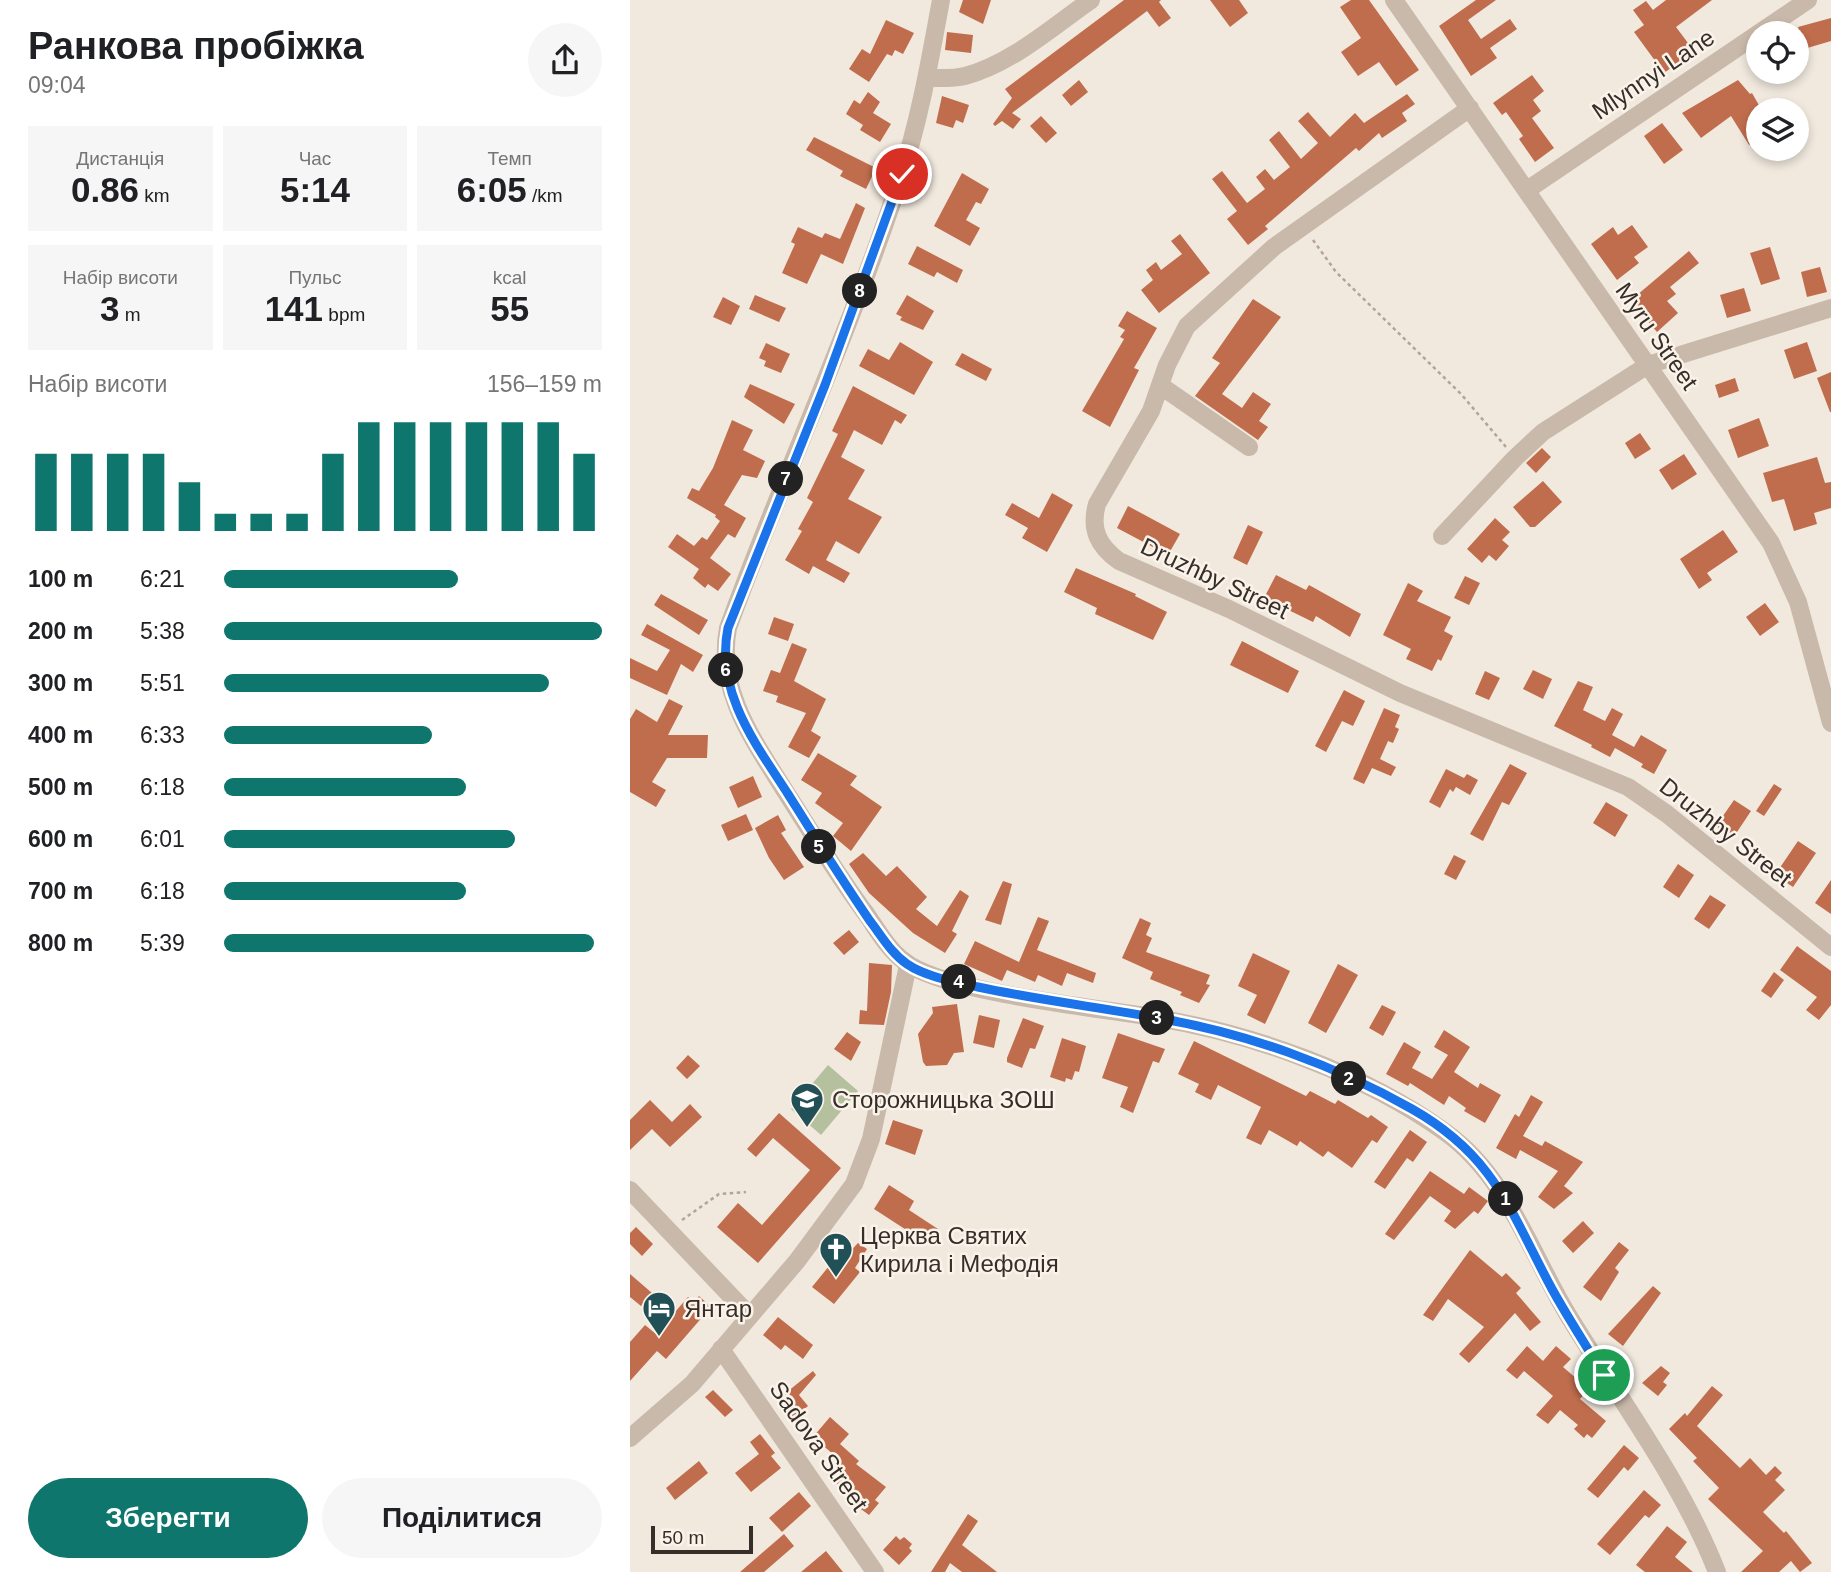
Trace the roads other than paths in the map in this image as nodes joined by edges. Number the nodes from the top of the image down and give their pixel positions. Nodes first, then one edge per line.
1 (941, 0) edge
2 (1091, 0) edge
3 (1394, 0) edge
4 (1808, 0) edge
5 (927, 79) junction
6 (1470, 108) junction
7 (1527, 190) junction
8 (1831, 308) edge
9 (1648, 365) junction
10 (1161, 386) junction
11 (1249, 447) dead end
12 (1442, 536) dead end
13 (1831, 723) edge
14 (1831, 947) edge
15 (908, 965) junction
16 (630, 1190) edge
17 (750, 1316) junction
18 (721, 1349) junction
19 (630, 1438) edge
20 (875, 1572) edge
21 (1717, 1572) edge

1 - 5 street
2 - 5 street
3 - 6 street, Myru Street
4 - 7 street, Mlynnyi Lane
5 - 15 street
6 - 7 street, Myru Street
6 - 10 street, Druzhby Street
7 - 9 street, Myru Street
8 - 9 street
9 - 12 street
9 - 13 street, Myru Street
10 - 11 street
10 - 14 street, Druzhby Street
15 - 17 street
15 - 21 street
16 - 17 street
17 - 18 street
18 - 19 street
18 - 20 street, Sadova Street

